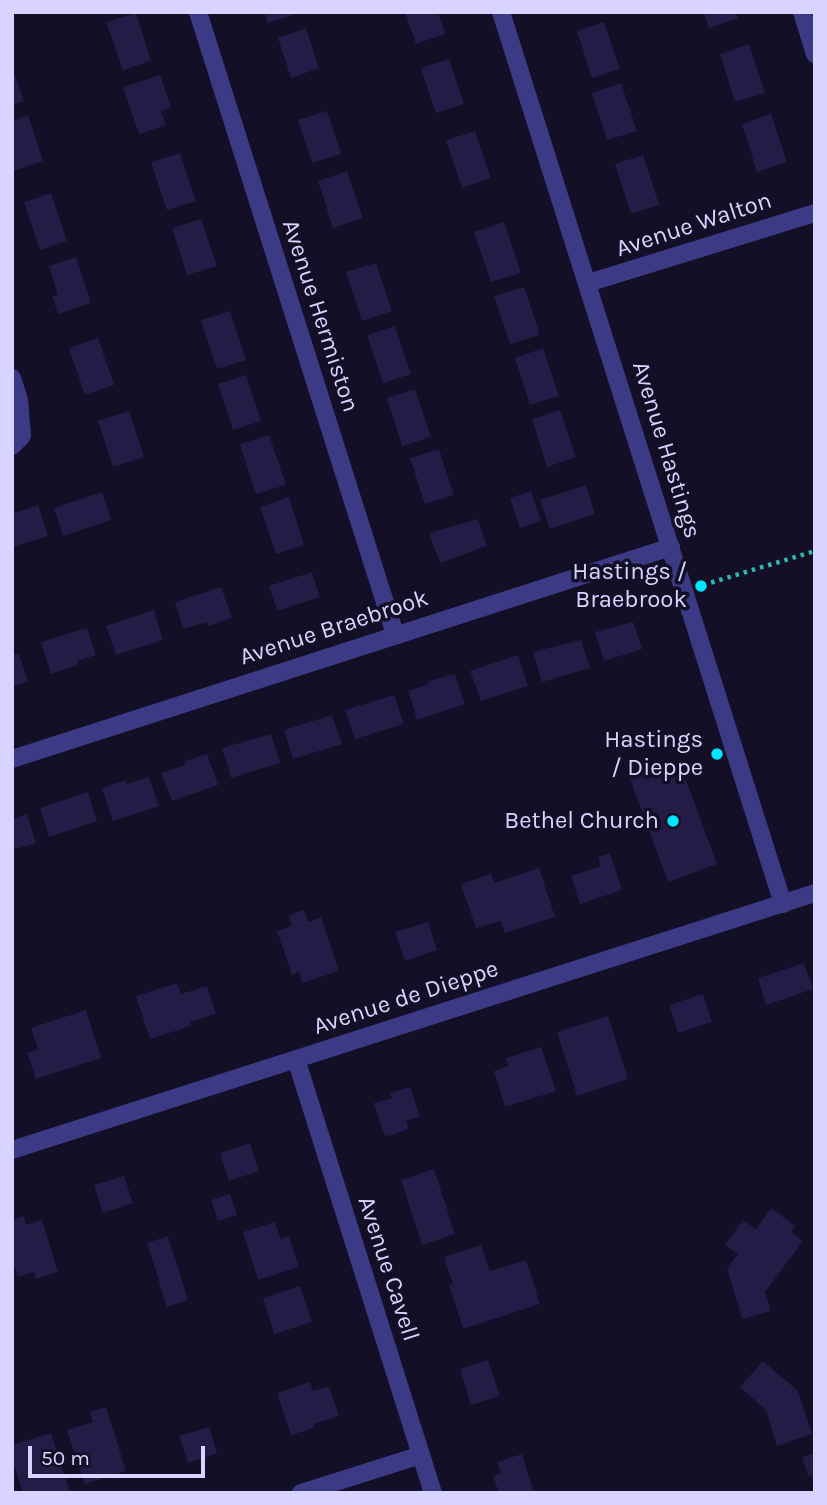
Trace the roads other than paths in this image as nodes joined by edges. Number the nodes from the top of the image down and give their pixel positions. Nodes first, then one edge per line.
1 (198, 12) edge
2 (501, 12) edge
3 (802, 12) edge
4 (815, 54) edge
5 (815, 213) edge
6 (588, 283) junction
7 (12, 378) edge
8 (12, 446) edge
9 (671, 547) junction
10 (395, 634) junction
11 (12, 758) edge
12 (815, 893) edge
13 (783, 904) junction
14 (296, 1059) junction
15 (12, 1150) edge
16 (421, 1455) junction
17 (301, 1493) edge
18 (433, 1493) edge

1 - 10 street, Avenue Hermiston
2 - 6 street, Avenue Hastings
3 - 4 street
5 - 6 street, Avenue Walton
6 - 9 street, Avenue Hastings
7 - 8 street
9 - 10 street, Avenue Braebrook
9 - 13 street, Avenue Hastings
10 - 11 street, Avenue Braebrook
12 - 13 street, Avenue de Dieppe
13 - 14 street, Avenue de Dieppe
14 - 15 street, Avenue de Dieppe
14 - 16 street, Avenue Cavell
16 - 17 street
16 - 18 street, Avenue Cavell

